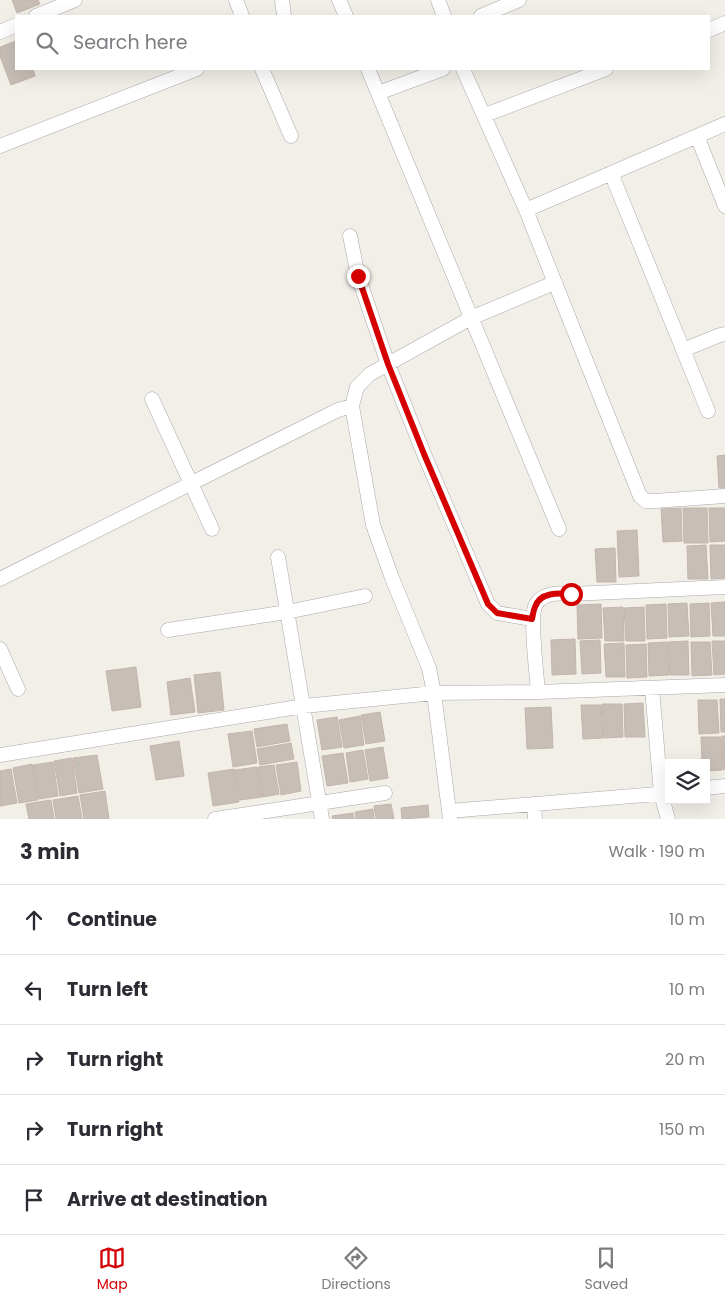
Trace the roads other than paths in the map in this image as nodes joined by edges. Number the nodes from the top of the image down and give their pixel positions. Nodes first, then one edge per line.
1 (75, 0) edge
2 (236, 0) edge
3 (282, 0) edge
4 (339, 0) edge
5 (438, 0) edge
6 (519, 0) edge
7 (38, 15) edge
8 (242, 15) edge
9 (284, 15) edge
10 (346, 15) edge
11 (444, 15) edge
12 (483, 15) edge
13 (725, 23) edge
14 (15, 25) edge
15 (710, 30) edge
16 (0, 32) edge
17 (194, 70) edge
18 (262, 70) edge
19 (368, 70) edge
20 (440, 70) edge
21 (463, 70) edge
22 (603, 70) edge
23 (378, 93) junction
24 (484, 115) junction
25 (725, 124) edge
26 (291, 136) dead end
27 (697, 136) junction
28 (0, 146) edge
29 (611, 173) junction
30 (725, 206) edge
31 (526, 210) junction
32 (350, 236) dead end
33 (554, 283) junction
34 (472, 318) junction
35 (725, 334) edge
36 (683, 350) junction
37 (388, 364) junction
38 (152, 399) dead end
39 (352, 406) junction
40 (708, 411) dead end
41 (191, 483) junction
42 (725, 496) edge
43 (212, 529) dead end
44 (559, 529) dead end
45 (278, 557) dead end
46 (0, 579) edge
47 (725, 587) edge
48 (365, 596) dead end
49 (287, 612) junction
50 (532, 619) junction
51 (168, 630) dead end
52 (0, 650) edge
53 (725, 685) edge
54 (652, 688) junction
55 (18, 689) dead end
56 (538, 692) junction
57 (434, 693) junction
58 (304, 706) junction
59 (0, 755) edge
60 (725, 786) edge
61 (710, 788) edge
62 (385, 793) dead end
63 (665, 793) edge
64 (319, 802) junction
65 (534, 804) junction
66 (666, 804) edge
67 (450, 815) edge
68 (215, 819) edge
69 (322, 819) edge
70 (535, 819) edge
71 (668, 819) edge

1 - 7 street
2 - 8 street
3 - 9 street
4 - 10 street
5 - 11 street
6 - 12 street
13 - 15 street
14 - 16 street
17 - 28 street
18 - 26 street
19 - 23 street
20 - 23 street
21 - 24 street
22 - 24 street
23 - 34 street
24 - 31 street
25 - 27 street
27 - 29 street
27 - 30 street
29 - 31 street
29 - 36 street
31 - 33 street
32 - 37 street
33 - 34 street
33 - 42 street
34 - 37 street
34 - 44 street
35 - 36 street
36 - 40 street
37 - 39 street
37 - 50 street
38 - 41 street
39 - 41 street
39 - 57 street
41 - 43 street
41 - 46 street
45 - 49 street
47 - 50 street
48 - 49 street
49 - 51 street
49 - 58 street
50 - 56 street
52 - 55 street
53 - 54 street
54 - 56 street
54 - 63 street
56 - 57 street
57 - 58 street
57 - 67 street
58 - 59 street
58 - 64 street
60 - 61 street
62 - 64 street
63 - 65 street
64 - 68 street
64 - 69 street
65 - 67 street
65 - 70 street
66 - 71 street

